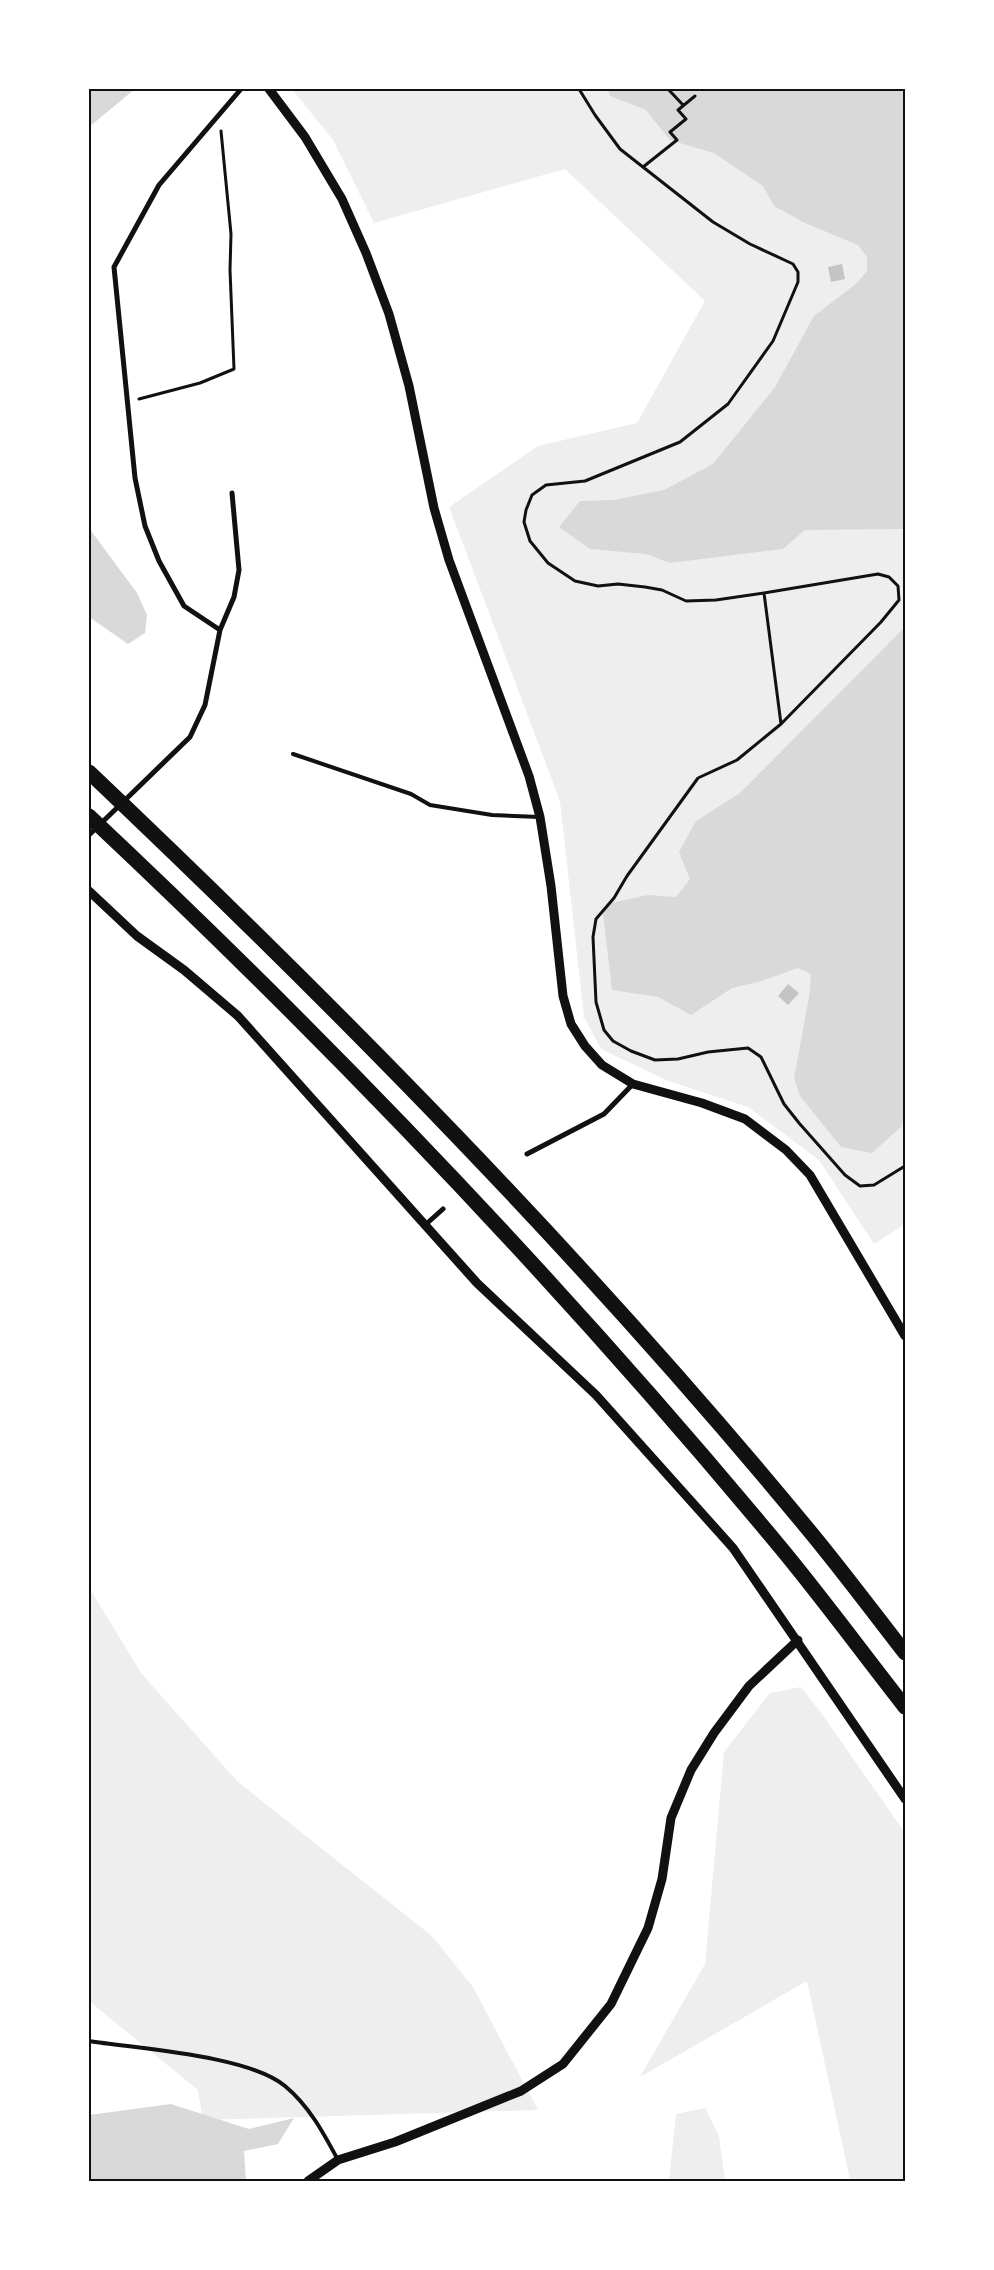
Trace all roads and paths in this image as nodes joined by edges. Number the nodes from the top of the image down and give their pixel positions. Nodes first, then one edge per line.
1 (241, 89) edge
2 (269, 89) edge
3 (579, 89) edge
4 (668, 89) edge
5 (695, 96) dead end
6 (683, 105) junction
7 (217, 117) junction
8 (644, 167) junction
9 (128, 402) junction
10 (232, 494) dead end
11 (764, 593) junction
12 (220, 630) junction
13 (781, 724) junction
14 (293, 754) dead end
15 (89, 772) edge
16 (89, 816) edge
17 (540, 817) junction
18 (89, 835) edge
19 (89, 891) edge
20 (633, 1084) junction
21 (527, 1154) dead end
22 (905, 1166) edge
23 (444, 1209) dead end
24 (424, 1226) junction
25 (905, 1336) edge
26 (798, 1640) junction
27 (905, 1653) edge
28 (905, 1706) edge
29 (905, 1798) edge
30 (89, 2041) edge
31 (338, 2160) junction
32 (308, 2181) edge

1 - 7 street
2 - 17 street
3 - 8 path
4 - 6 path
5 - 6 path
6 - 8 path
7 - 9 street
7 - 9 path
8 - 11 path
9 - 12 street
10 - 12 street
11 - 13 path
11 - 13 path
12 - 18 street
13 - 22 path
14 - 17 lane
15 - 27 highway
16 - 28 highway
17 - 20 street
19 - 24 street
20 - 21 street
20 - 25 street
23 - 24 street
24 - 26 street
26 - 29 street
26 - 31 street
30 - 31 lane
31 - 32 street

